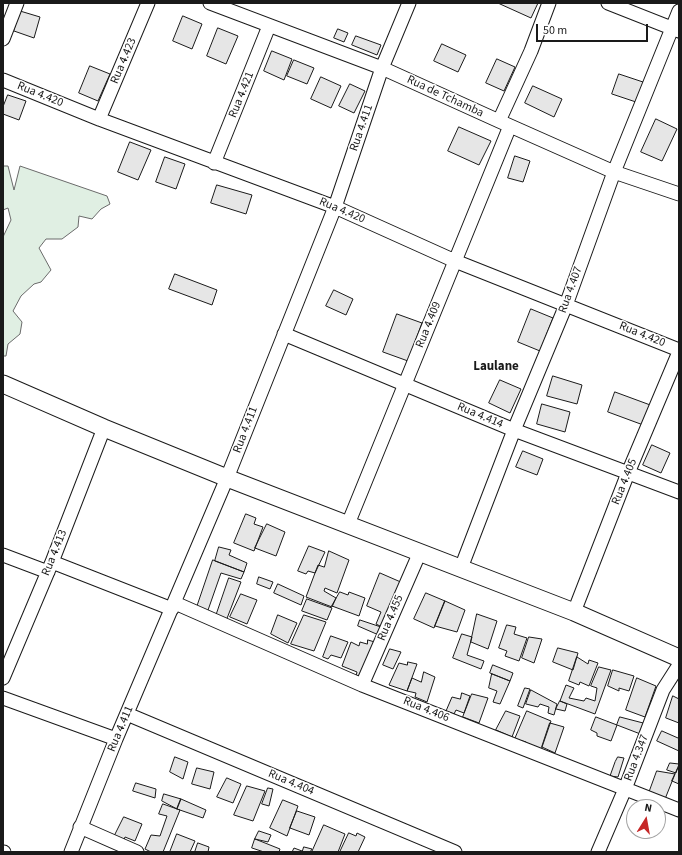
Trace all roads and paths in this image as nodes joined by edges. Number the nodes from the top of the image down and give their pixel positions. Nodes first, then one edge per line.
1 (18, 3) edge
2 (148, 3) edge
3 (210, 3) edge
4 (409, 3) edge
5 (549, 3) edge
6 (608, 3) edge
7 (679, 10) edge
8 (269, 26) junction
9 (675, 30) edge
10 (3, 39) edge
11 (382, 68) junction
12 (3, 80) edge
13 (99, 119) junction
14 (504, 124) junction
15 (214, 163) junction
16 (614, 172) junction
17 (679, 194) edge
18 (335, 207) junction
19 (454, 261) junction
20 (566, 305) junction
21 (284, 334) junction
22 (679, 351) edge
23 (3, 384) edge
24 (405, 384) junction
25 (104, 428) junction
26 (514, 430) junction
27 (628, 473) junction
28 (227, 478) junction
29 (679, 492) edge
30 (348, 524) junction
31 (420, 552) junction
32 (3, 555) edge
33 (50, 567) junction
34 (461, 568) junction
35 (174, 606) junction
36 (574, 612) junction
37 (679, 658) edge
38 (679, 665) edge
39 (3, 678) edge
40 (362, 685) junction
41 (3, 698) edge
42 (127, 714) junction
43 (116, 739) junction
44 (625, 789) junction
45 (679, 810) edge
46 (80, 828) junction
47 (71, 852) edge
48 (137, 852) edge
49 (455, 852) edge
50 (598, 852) edge

1 - 10 street
2 - 13 street, Rua 4.423
3 - 8 street, Rua de Tchamba
4 - 11 street, Rua 4.411
5 - 14 street, Rua 4.409
6 - 9 street
7 - 9 street, Rua 4.407
8 - 11 street, Rua de Tchamba
8 - 15 street, Rua 4.421
9 - 16 street, Rua 4.407
11 - 14 street, Rua de Tchamba
11 - 18 street, Rua 4.411
12 - 13 street, Rua 4.420
13 - 15 street, Rua 4.420
14 - 16 street, Rua de Tchamba
14 - 19 street, Rua 4.409
15 - 18 street, Rua 4.420
16 - 17 street, Rua de Tchamba
16 - 20 street, Rua 4.407
18 - 19 street, Rua 4.420
18 - 21 street, Rua 4.411
19 - 20 street, Rua 4.420
19 - 24 street, Rua 4.409
20 - 22 street, Rua 4.420
20 - 26 street, Rua 4.407
21 - 24 street, Rua 4.414
21 - 28 street, Rua 4.411
22 - 27 street, Rua 4.405
23 - 25 street
24 - 26 street, Rua 4.414
24 - 30 street, Rua 4.409
25 - 28 street
25 - 33 street, Rua 4.413
26 - 27 street, Rua 4.414
26 - 34 street, Rua 4.407
27 - 29 street, Rua 4.414
27 - 36 street, Rua 4.405
28 - 30 street
28 - 35 street, Rua 4.411
30 - 31 street
31 - 34 street
31 - 40 street, Rua 4.455
32 - 33 street, Rua 4.406
33 - 35 street, Rua 4.406
33 - 39 street, Rua 4.413
34 - 36 street
35 - 40 street, Rua 4.406
35 - 42 street, Rua 4.411
36 - 37 street
38 - 44 street, Rua 4.347
40 - 44 street, Rua 4.406
41 - 43 street
42 - 43 street, Rua 4.411
42 - 49 street, Rua 4.404
43 - 46 street, Rua 4.411
44 - 45 street, Rua 4.406
44 - 50 street, Rua 4.347
46 - 47 street, Rua 4.411
46 - 48 street

